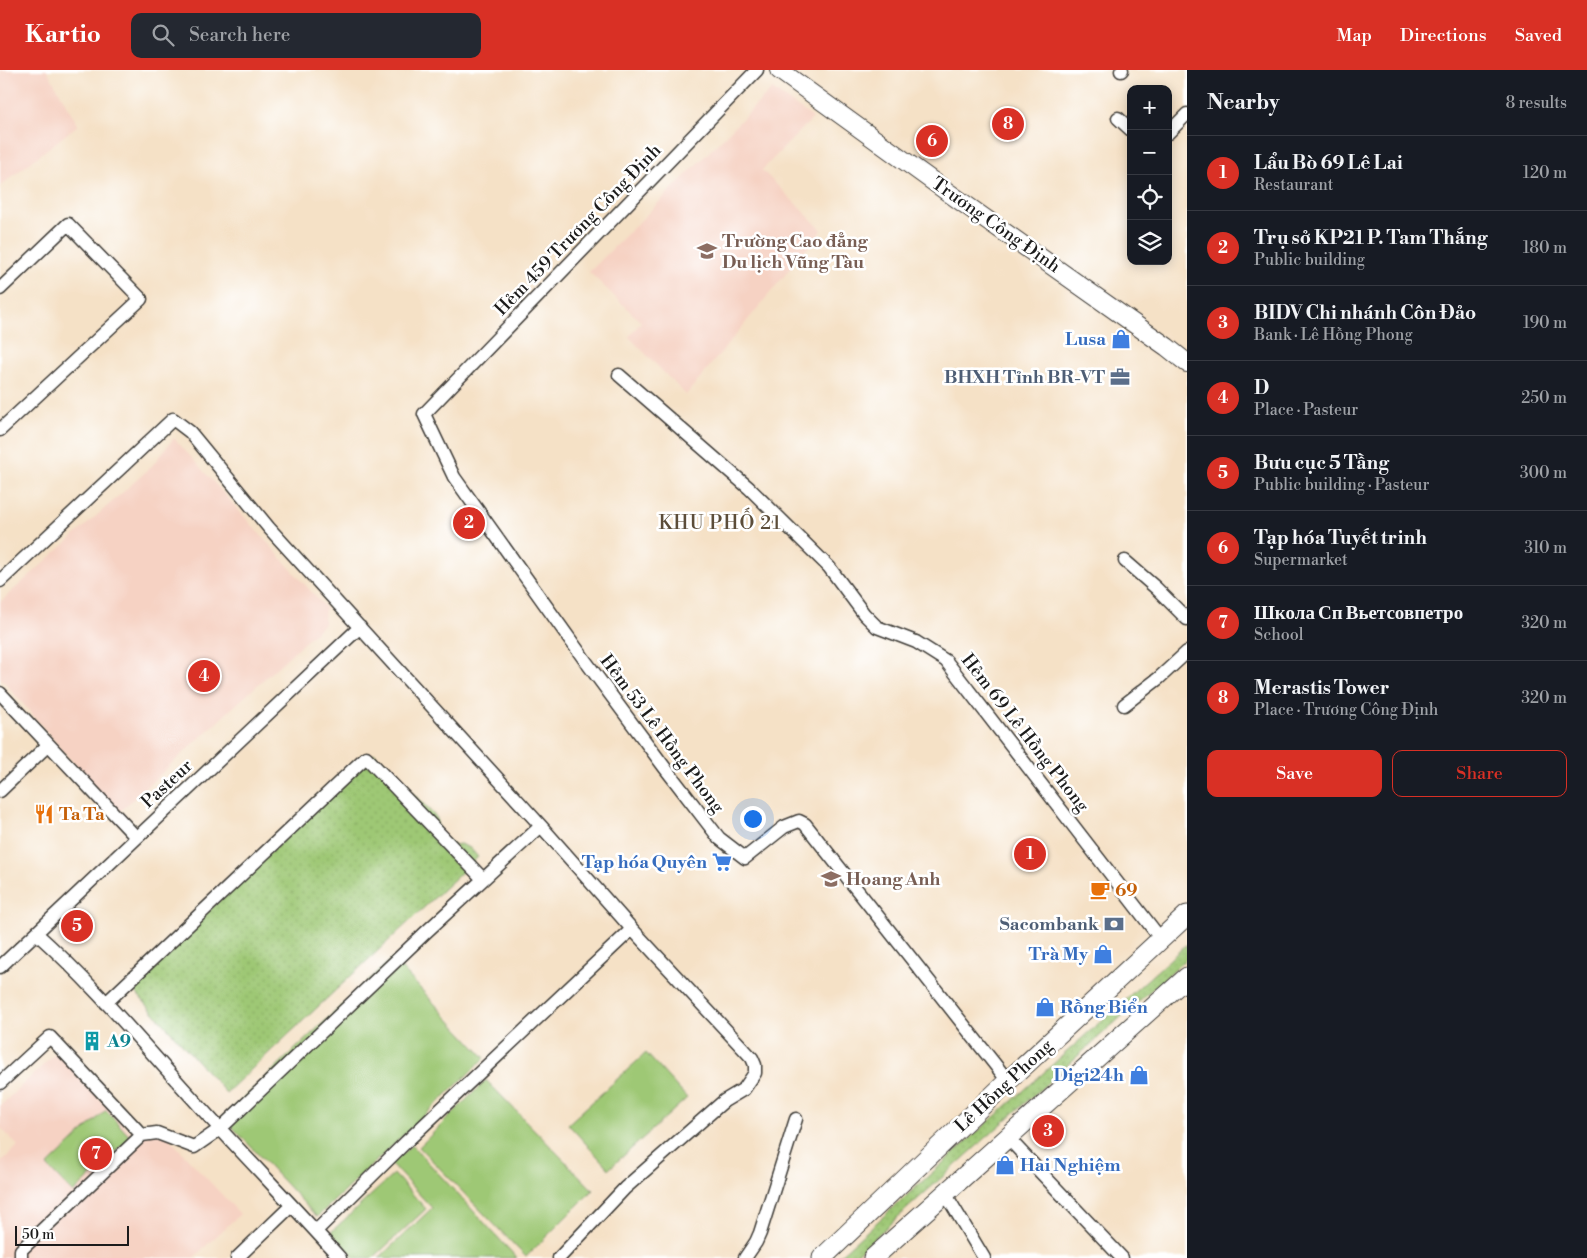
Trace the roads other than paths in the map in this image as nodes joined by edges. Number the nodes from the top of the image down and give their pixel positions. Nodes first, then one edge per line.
1 (757, 70) edge
2 (779, 70) edge
3 (1187, 114) edge
4 (1118, 118) dead end
5 (1127, 126) edge
6 (1171, 130) edge
7 (0, 289) edge
8 (1187, 364) edge
9 (619, 375) dead end
10 (424, 414) joint
11 (0, 430) edge
12 (1125, 561) dead end
13 (0, 582) edge
14 (1187, 619) edge
15 (360, 627) junction
16 (1187, 652) edge
17 (0, 694) edge
18 (1124, 705) dead end
19 (48, 745) junction
20 (0, 791) edge
21 (541, 826) junction
22 (136, 837) junction
23 (482, 880) junction
24 (1187, 914) edge
25 (632, 929) junction
26 (36, 933) junction
27 (1160, 938) junction
28 (0, 967) edge
29 (1187, 976) edge
30 (106, 1003) junction
31 (1008, 1081) junction
32 (0, 1084) edge
33 (796, 1119) dead end
34 (220, 1129) junction
35 (142, 1135) junction
36 (1008, 1138) junction
37 (945, 1193) junction
38 (292, 1206) junction
39 (316, 1231) junction
40 (21, 1258) edge
41 (237, 1258) edge
42 (340, 1258) edge
43 (559, 1258) edge
44 (745, 1258) edge
45 (822, 1258) edge
46 (873, 1258) edge
47 (984, 1258) edge
48 (1122, 1258) edge

1 - 10 street, Hẻm 459 Trương Công Định
2 - 8 main road, Trương Công Định
3 - 6 street
4 - 5 street
7 - 11 street
9 - 27 street, Hẻm 69 Lê Hồng Phong
10 - 31 street, Hẻm 53 Lê Hồng Phong
12 - 14 street
13 - 15 street
15 - 21 street
15 - 22 street, Pasteur
16 - 18 street
17 - 19 street
19 - 20 street
19 - 22 street
21 - 23 street
21 - 25 street
22 - 26 street, Pasteur
23 - 30 street
23 - 34 street
24 - 27 main road, Lê Hồng Phong
25 - 39 street
25 - 43 street
26 - 28 street, Pasteur
26 - 30 street
27 - 31 main road, Lê Hồng Phong
29 - 36 main road
30 - 34 street
31 - 45 main road, Lê Hồng Phong
32 - 35 street
33 - 44 street
34 - 35 street
34 - 38 street
35 - 40 street
36 - 37 main road
36 - 48 street
37 - 46 main road
37 - 47 street
38 - 39 street
38 - 41 street
39 - 42 street

